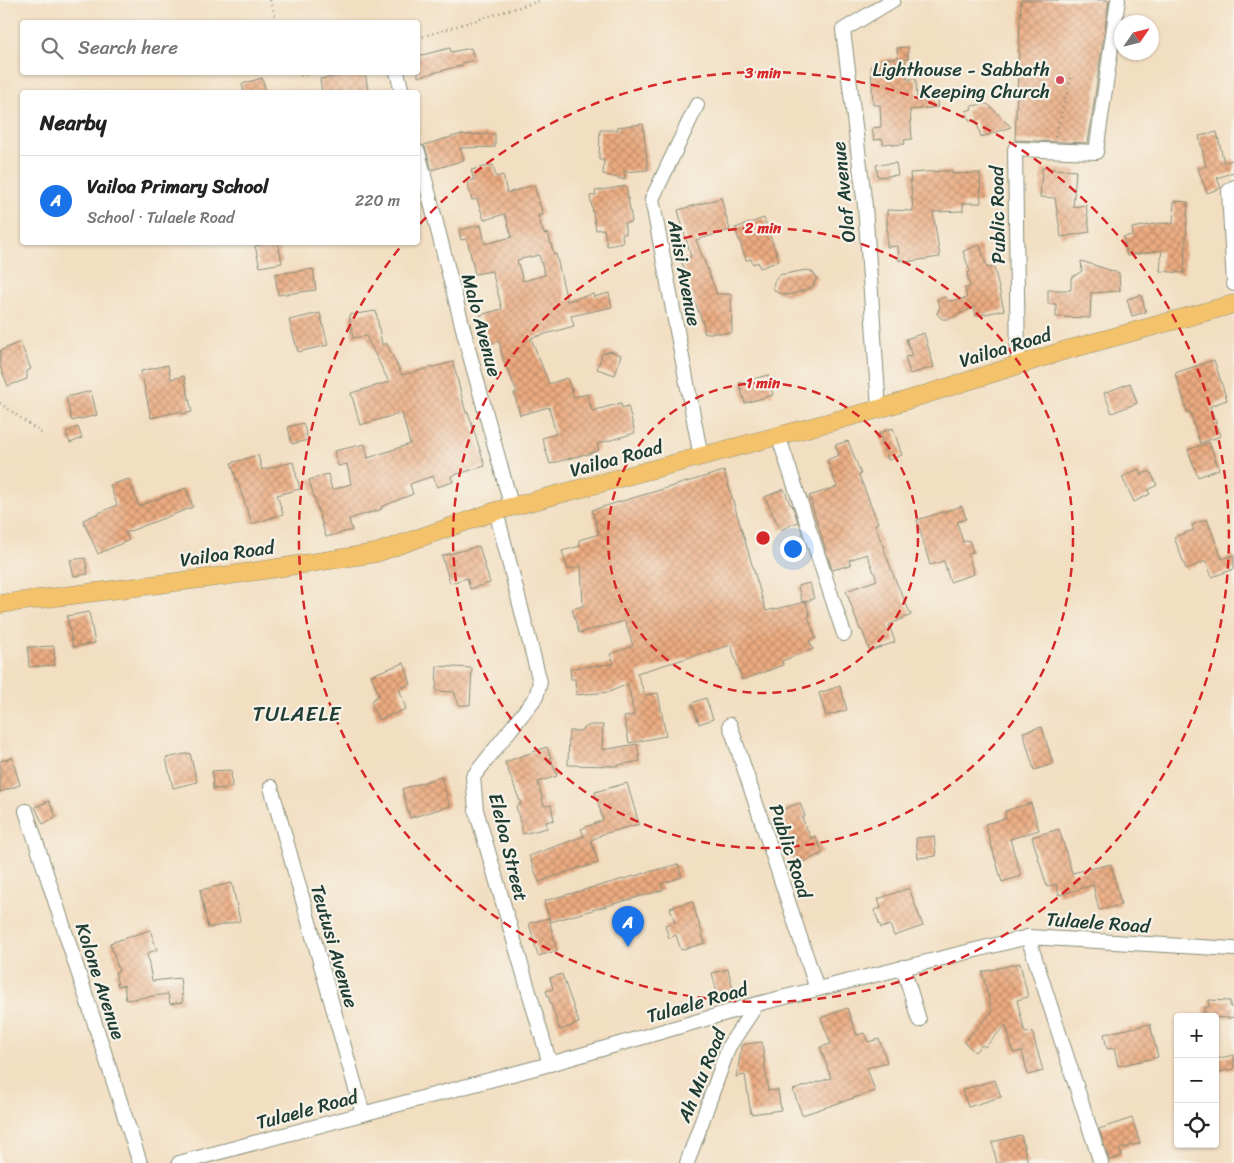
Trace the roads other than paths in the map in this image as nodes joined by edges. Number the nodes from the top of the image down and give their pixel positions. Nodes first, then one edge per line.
1 (893, 0) edge
2 (1118, 0) edge
3 (398, 75) edge
4 (402, 90) edge
5 (697, 105) dead end
6 (420, 160) edge
7 (1234, 187) edge
8 (1234, 284) edge
9 (1234, 304) edge
10 (1018, 365) junction
11 (879, 409) junction
12 (778, 435) junction
13 (701, 456) junction
14 (504, 510) junction
15 (0, 604) edge
16 (844, 634) dead end
17 (730, 725) dead end
18 (271, 788) dead end
19 (26, 811) dead end
20 (1028, 937) junction
21 (1234, 949) edge
22 (903, 967) junction
23 (817, 989) junction
24 (756, 1004) junction
25 (919, 1020) dead end
26 (550, 1064) junction
27 (363, 1114) junction
28 (140, 1163) edge
29 (179, 1163) edge
30 (687, 1163) edge
31 (1101, 1163) edge

1 - 11 street, Olaf Avenue
2 - 10 street, Public Road
3 - 4 street
5 - 13 street, Anisi Avenue
6 - 14 street, Malo Avenue
7 - 8 street
9 - 10 main road, Vailoa Road
10 - 11 main road, Vailoa Road
11 - 12 main road, Vailoa Road
12 - 13 main road, Vailoa Road
12 - 16 street
13 - 14 main road, Vailoa Road
14 - 15 main road, Vailoa Road
14 - 26 street, Eleloa Street
17 - 23 street, Public Road
18 - 27 street, Teutusi Avenue
19 - 28 street, Kolone Avenue
20 - 21 street, Tulaele Road
20 - 22 street, Tulaele Road
20 - 31 street
22 - 23 street, Tulaele Road
22 - 25 street
23 - 24 street, Tulaele Road
24 - 26 street, Tulaele Road
24 - 30 street, Ah Mu Road
26 - 27 street, Tulaele Road
27 - 29 street, Tulaele Road

